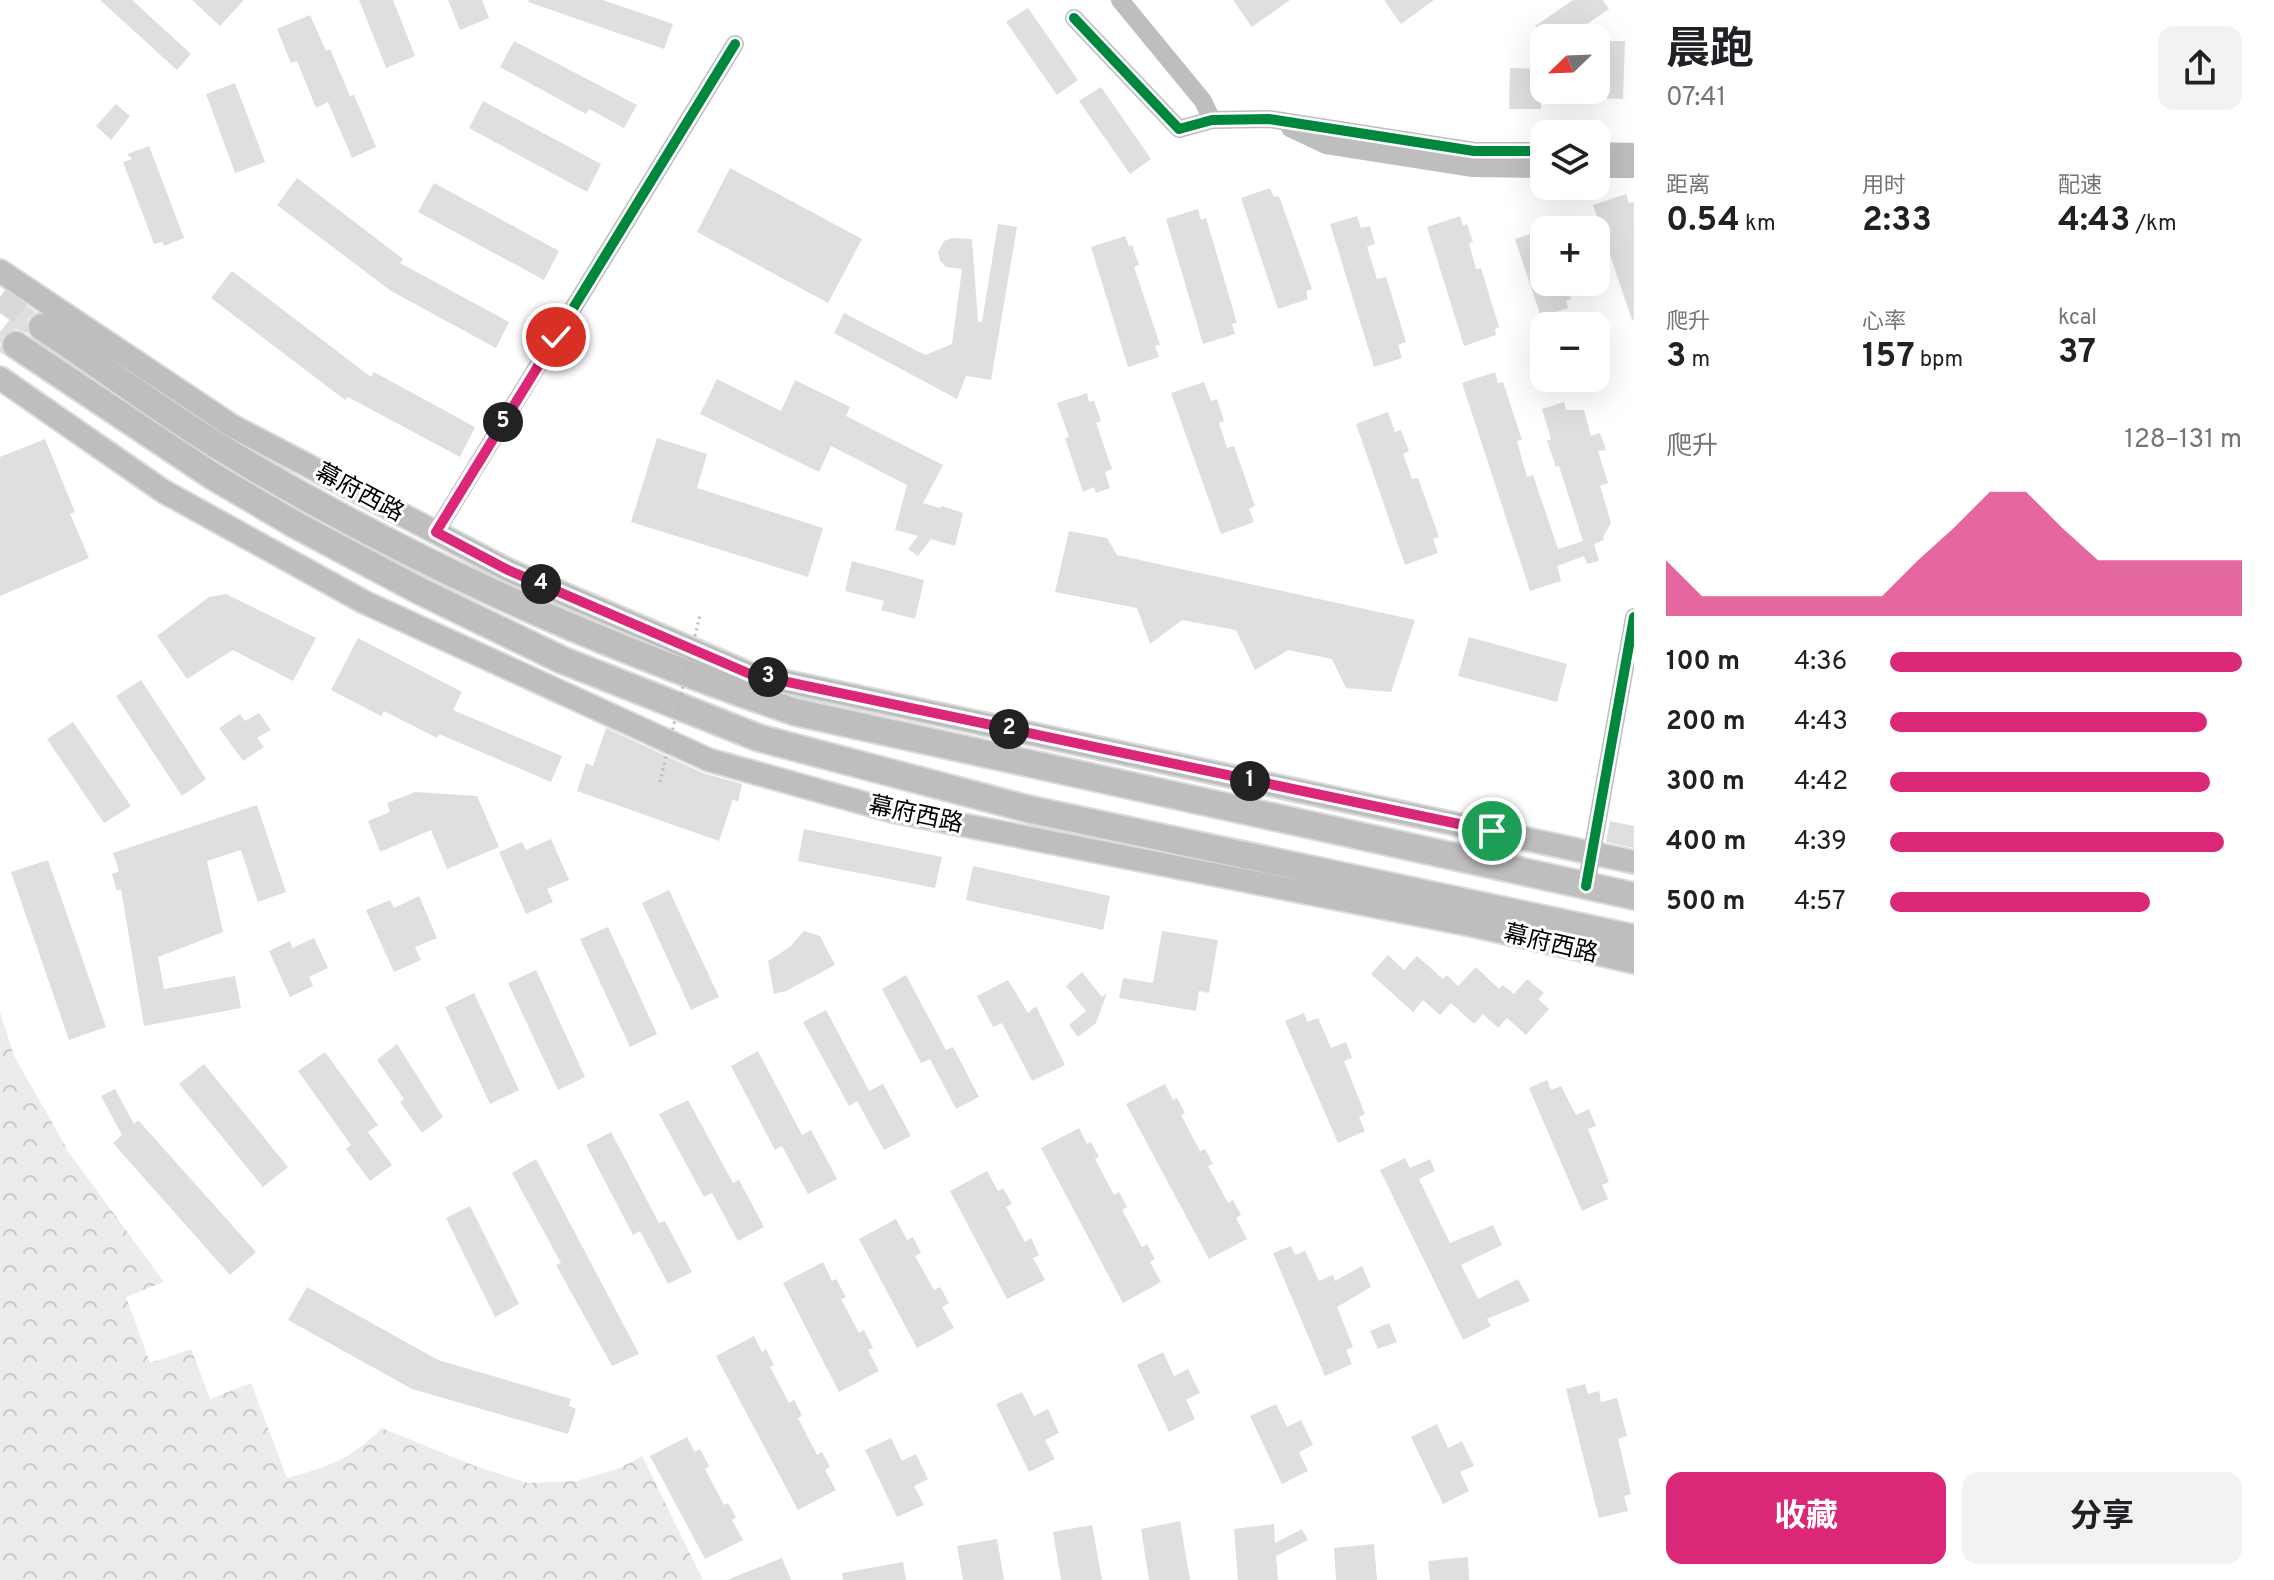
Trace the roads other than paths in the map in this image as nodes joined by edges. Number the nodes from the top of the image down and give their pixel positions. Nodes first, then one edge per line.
1 (1120, 0) edge
2 (1074, 18) dead end
3 (735, 44) dead end
4 (1269, 119) junction
5 (1212, 120) junction
6 (1530, 151) edge
7 (1610, 151) edge
8 (1634, 152) edge
9 (1530, 169) edge
10 (1610, 169) edge
11 (1634, 169) edge
12 (0, 271) edge
13 (42, 327) tunnel mouth
14 (16, 345) tunnel mouth
15 (0, 378) edge
16 (436, 532) junction
17 (1634, 617) edge
18 (1594, 853) junction
19 (1634, 862) edge
20 (1586, 886) junction
21 (1634, 896) edge
22 (1634, 938) edge
23 (1634, 962) edge

1 - 5 street
2 - 5 street
3 - 16 street
4 - 5 street
4 - 6 street
4 - 9 street
7 - 8 street
10 - 11 street
12 - 16 main road, 幕府西路
13 - 20 highway, 幕府西路
14 - 22 highway, 幕府西路
15 - 23 main road, 幕府西路
16 - 18 main road, 幕府西路
17 - 18 street
18 - 19 main road, 幕府西路
18 - 20 street
20 - 21 highway, 幕府西路

